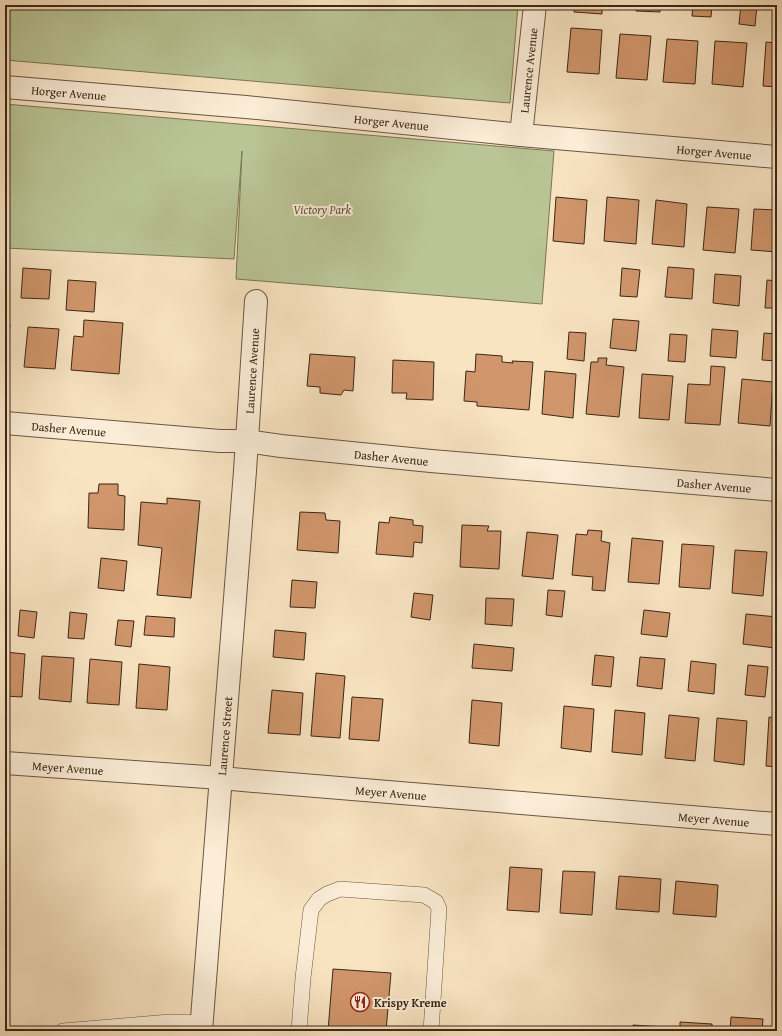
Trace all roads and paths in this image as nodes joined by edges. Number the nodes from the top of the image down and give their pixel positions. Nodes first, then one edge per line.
1 (535, 5) edge
2 (5, 87) edge
3 (521, 136) junction
4 (777, 157) edge
5 (256, 301) dead end
6 (5, 423) edge
7 (246, 441) junction
8 (777, 490) edge
9 (5, 763) edge
10 (221, 778) junction
11 (777, 824) edge
12 (201, 1027) edge
13 (62, 1031) edge
14 (299, 1031) edge
15 (431, 1031) edge

1 - 3 street, Laurence Avenue
2 - 3 street, Horger Avenue
3 - 4 street, Horger Avenue
5 - 7 street, Laurence Avenue
6 - 7 street, Dasher Avenue
7 - 8 street, Dasher Avenue
7 - 10 street, Laurence Street
9 - 10 street, Meyer Avenue
10 - 11 street, Meyer Avenue
10 - 12 street, Laurence Street
12 - 13 lane
14 - 15 lane

